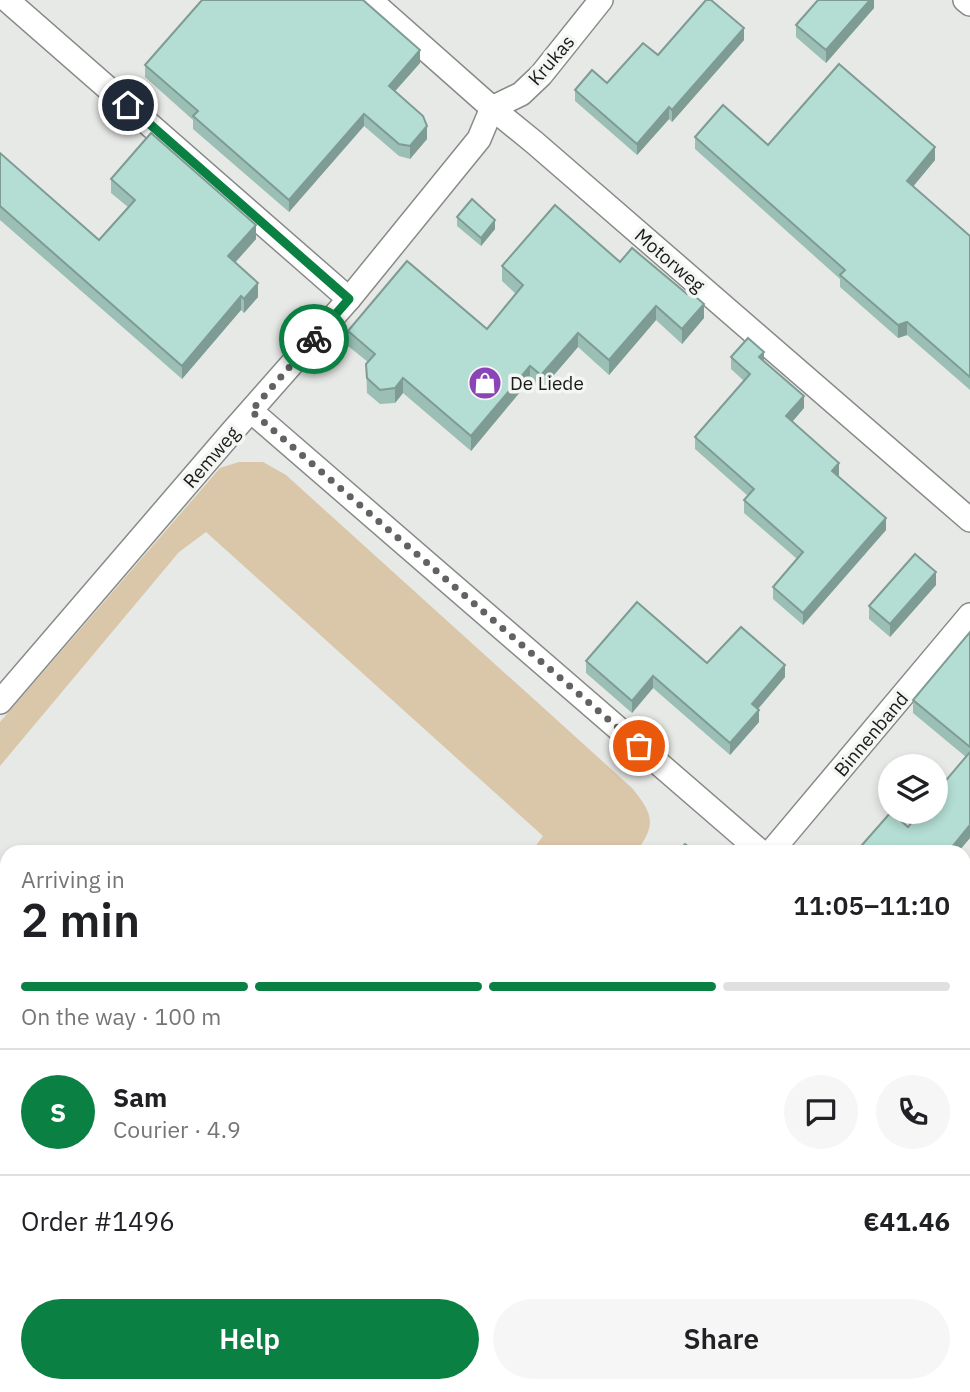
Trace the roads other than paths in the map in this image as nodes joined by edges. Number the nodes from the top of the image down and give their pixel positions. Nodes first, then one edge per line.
1 (7, 0) edge
2 (370, 0) edge
3 (601, 0) edge
4 (965, 0) edge
5 (970, 4) edge
6 (492, 108) junction
7 (349, 299) junction
8 (251, 411) junction
9 (970, 520) edge
10 (970, 615) edge
11 (0, 702) edge
12 (753, 845) edge
13 (777, 845) edge

1 - 7 street
2 - 6 street, Motorweg
3 - 6 street, Krukas
4 - 5 street
6 - 7 street, Remweg
6 - 9 street, Motorweg
7 - 8 street, Remweg
8 - 11 street, Remweg
8 - 12 street
10 - 13 street, Binnenband

